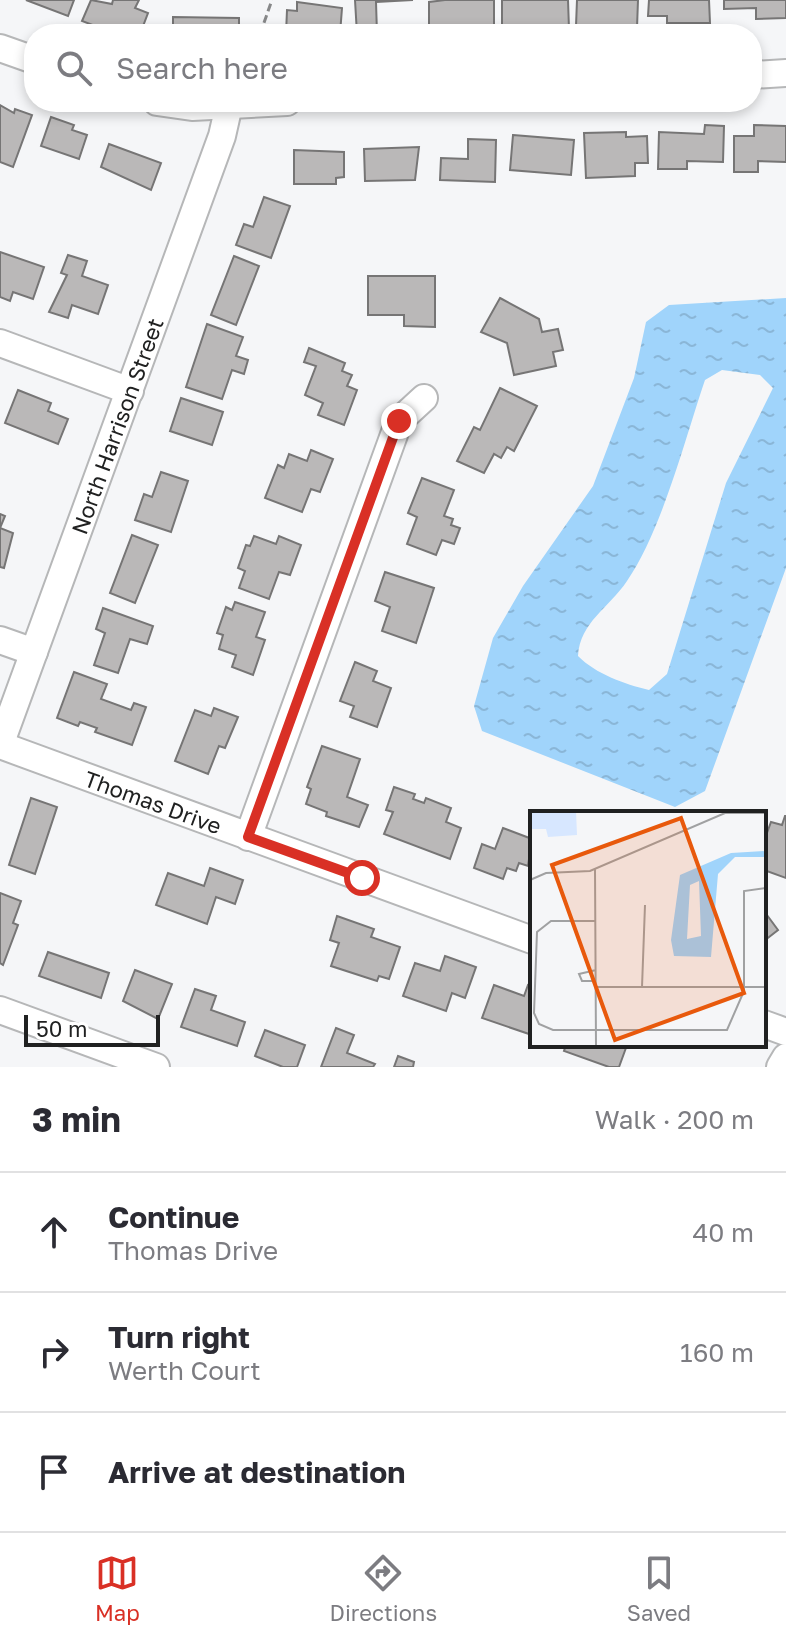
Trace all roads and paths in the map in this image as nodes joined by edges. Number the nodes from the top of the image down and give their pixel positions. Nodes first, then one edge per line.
1 (272, 0) edge
2 (264, 24) edge
3 (0, 48) edge
4 (24, 56) edge
5 (786, 73) edge
6 (762, 74) edge
7 (227, 112) edge
8 (0, 343) edge
9 (130, 391) junction
10 (424, 398) dead end
11 (0, 640) edge
12 (34, 652) junction
13 (6, 712) edge
14 (0, 745) edge
15 (248, 837) junction
16 (530, 939) edge
17 (0, 1010) edge
18 (766, 1025) edge
19 (786, 1032) edge
20 (786, 1057) edge
21 (156, 1067) edge
22 (780, 1067) edge

1 - 2 path
3 - 4 street
5 - 6 street
7 - 9 street, North Harrison Street
8 - 9 street
9 - 12 street, North Harrison Street
10 - 15 street
11 - 12 street
12 - 13 street, North Harrison Street
13 - 14 street, North Harrison Street
14 - 15 street, Thomas Drive
15 - 16 street, Thomas Drive
17 - 21 street
18 - 19 street
20 - 22 street

